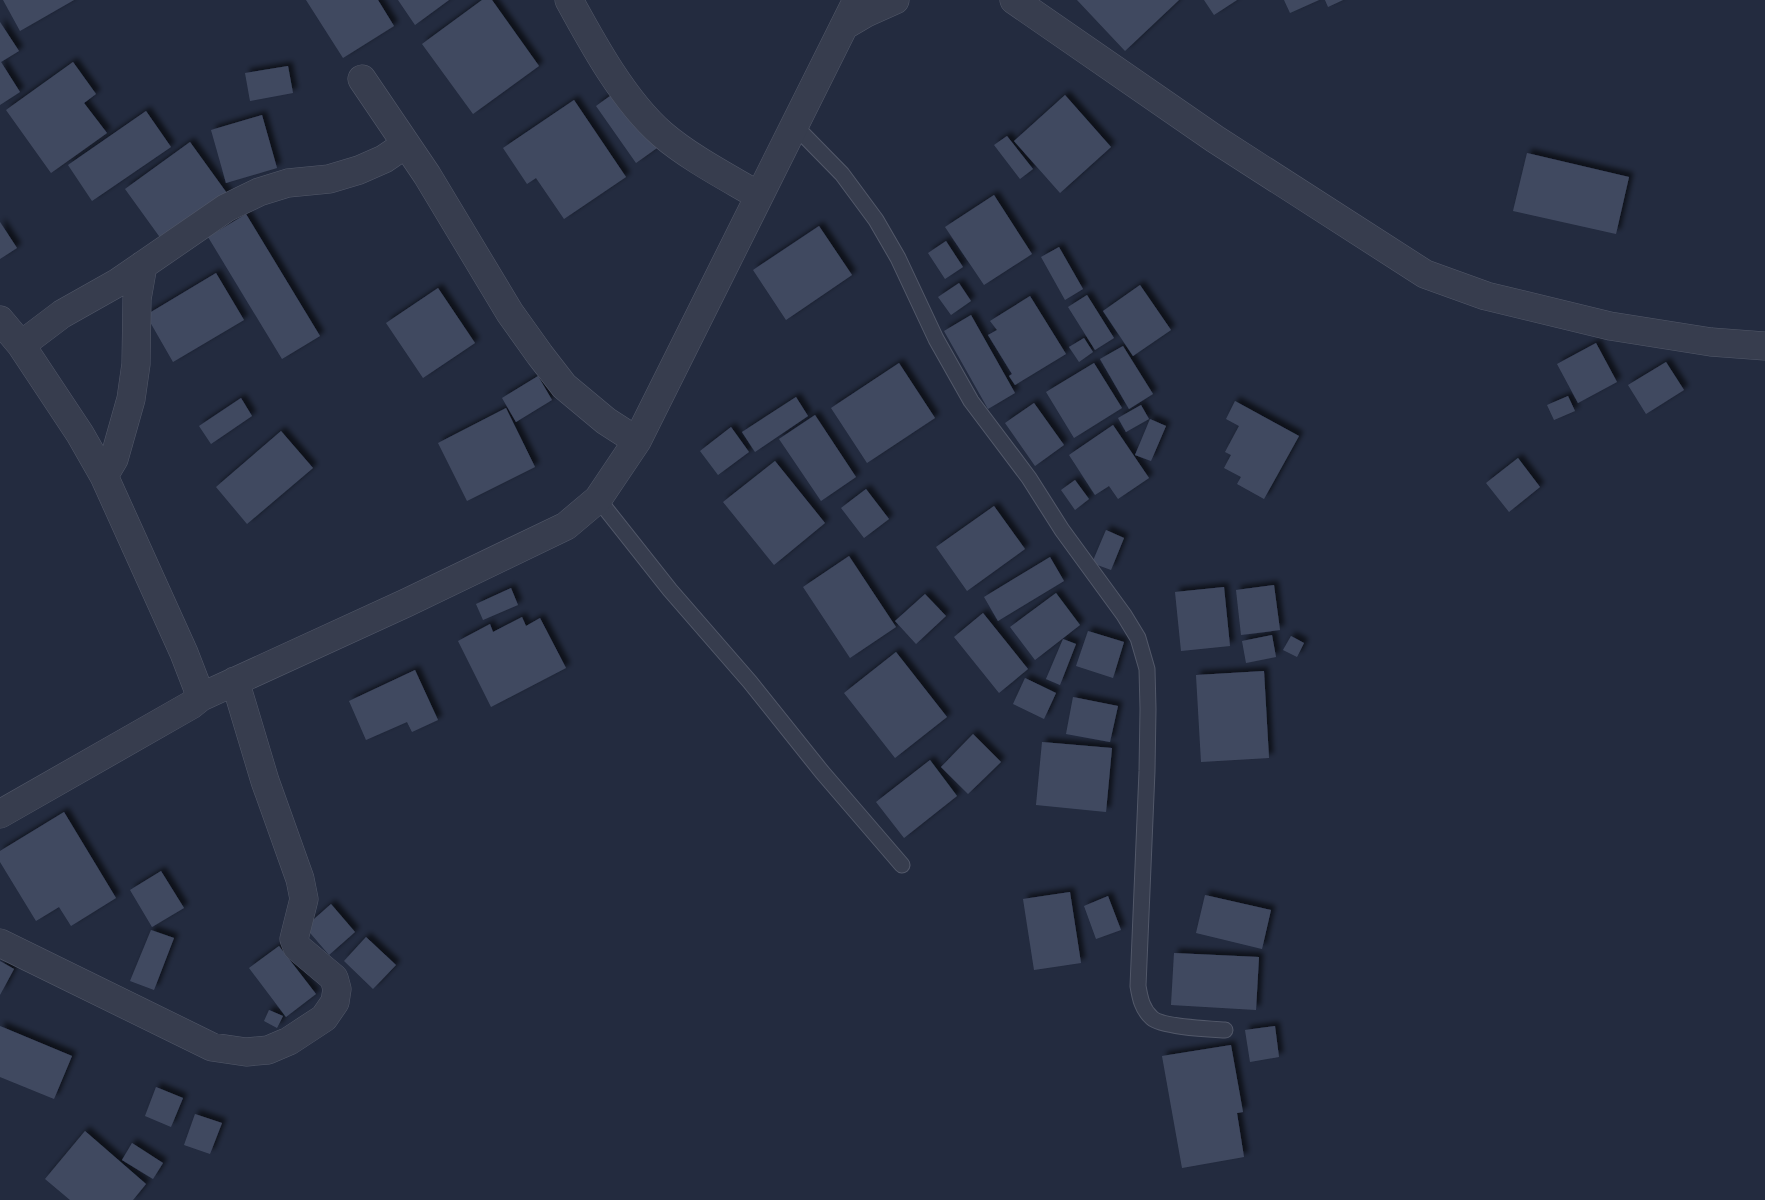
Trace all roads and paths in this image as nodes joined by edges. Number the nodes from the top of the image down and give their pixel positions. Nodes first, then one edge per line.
1 (568, 0) edge
2 (856, 0) edge
3 (895, 0) edge
4 (1014, 0) edge
5 (844, 26) junction
6 (362, 79) dead end
7 (794, 125) junction
8 (406, 144) junction
9 (759, 196) junction
10 (143, 265) junction
11 (0, 320) edge
12 (21, 344) junction
13 (1765, 346) edge
14 (637, 441) junction
15 (104, 476) junction
16 (598, 500) junction
17 (235, 681) junction
18 (201, 696) junction
19 (0, 814) edge
20 (902, 865) dead end
21 (0, 943) edge
22 (1225, 1030) dead end

1 - 9 street
2 - 5 street
3 - 5 street
4 - 13 street
5 - 7 street
6 - 8 street
7 - 9 street
7 - 22 lane
8 - 10 street
8 - 14 street
9 - 14 street
10 - 12 street
10 - 15 street
11 - 12 street
12 - 15 street
14 - 16 street
15 - 18 street
16 - 17 street
16 - 20 lane
17 - 18 street
17 - 21 street
18 - 19 street

